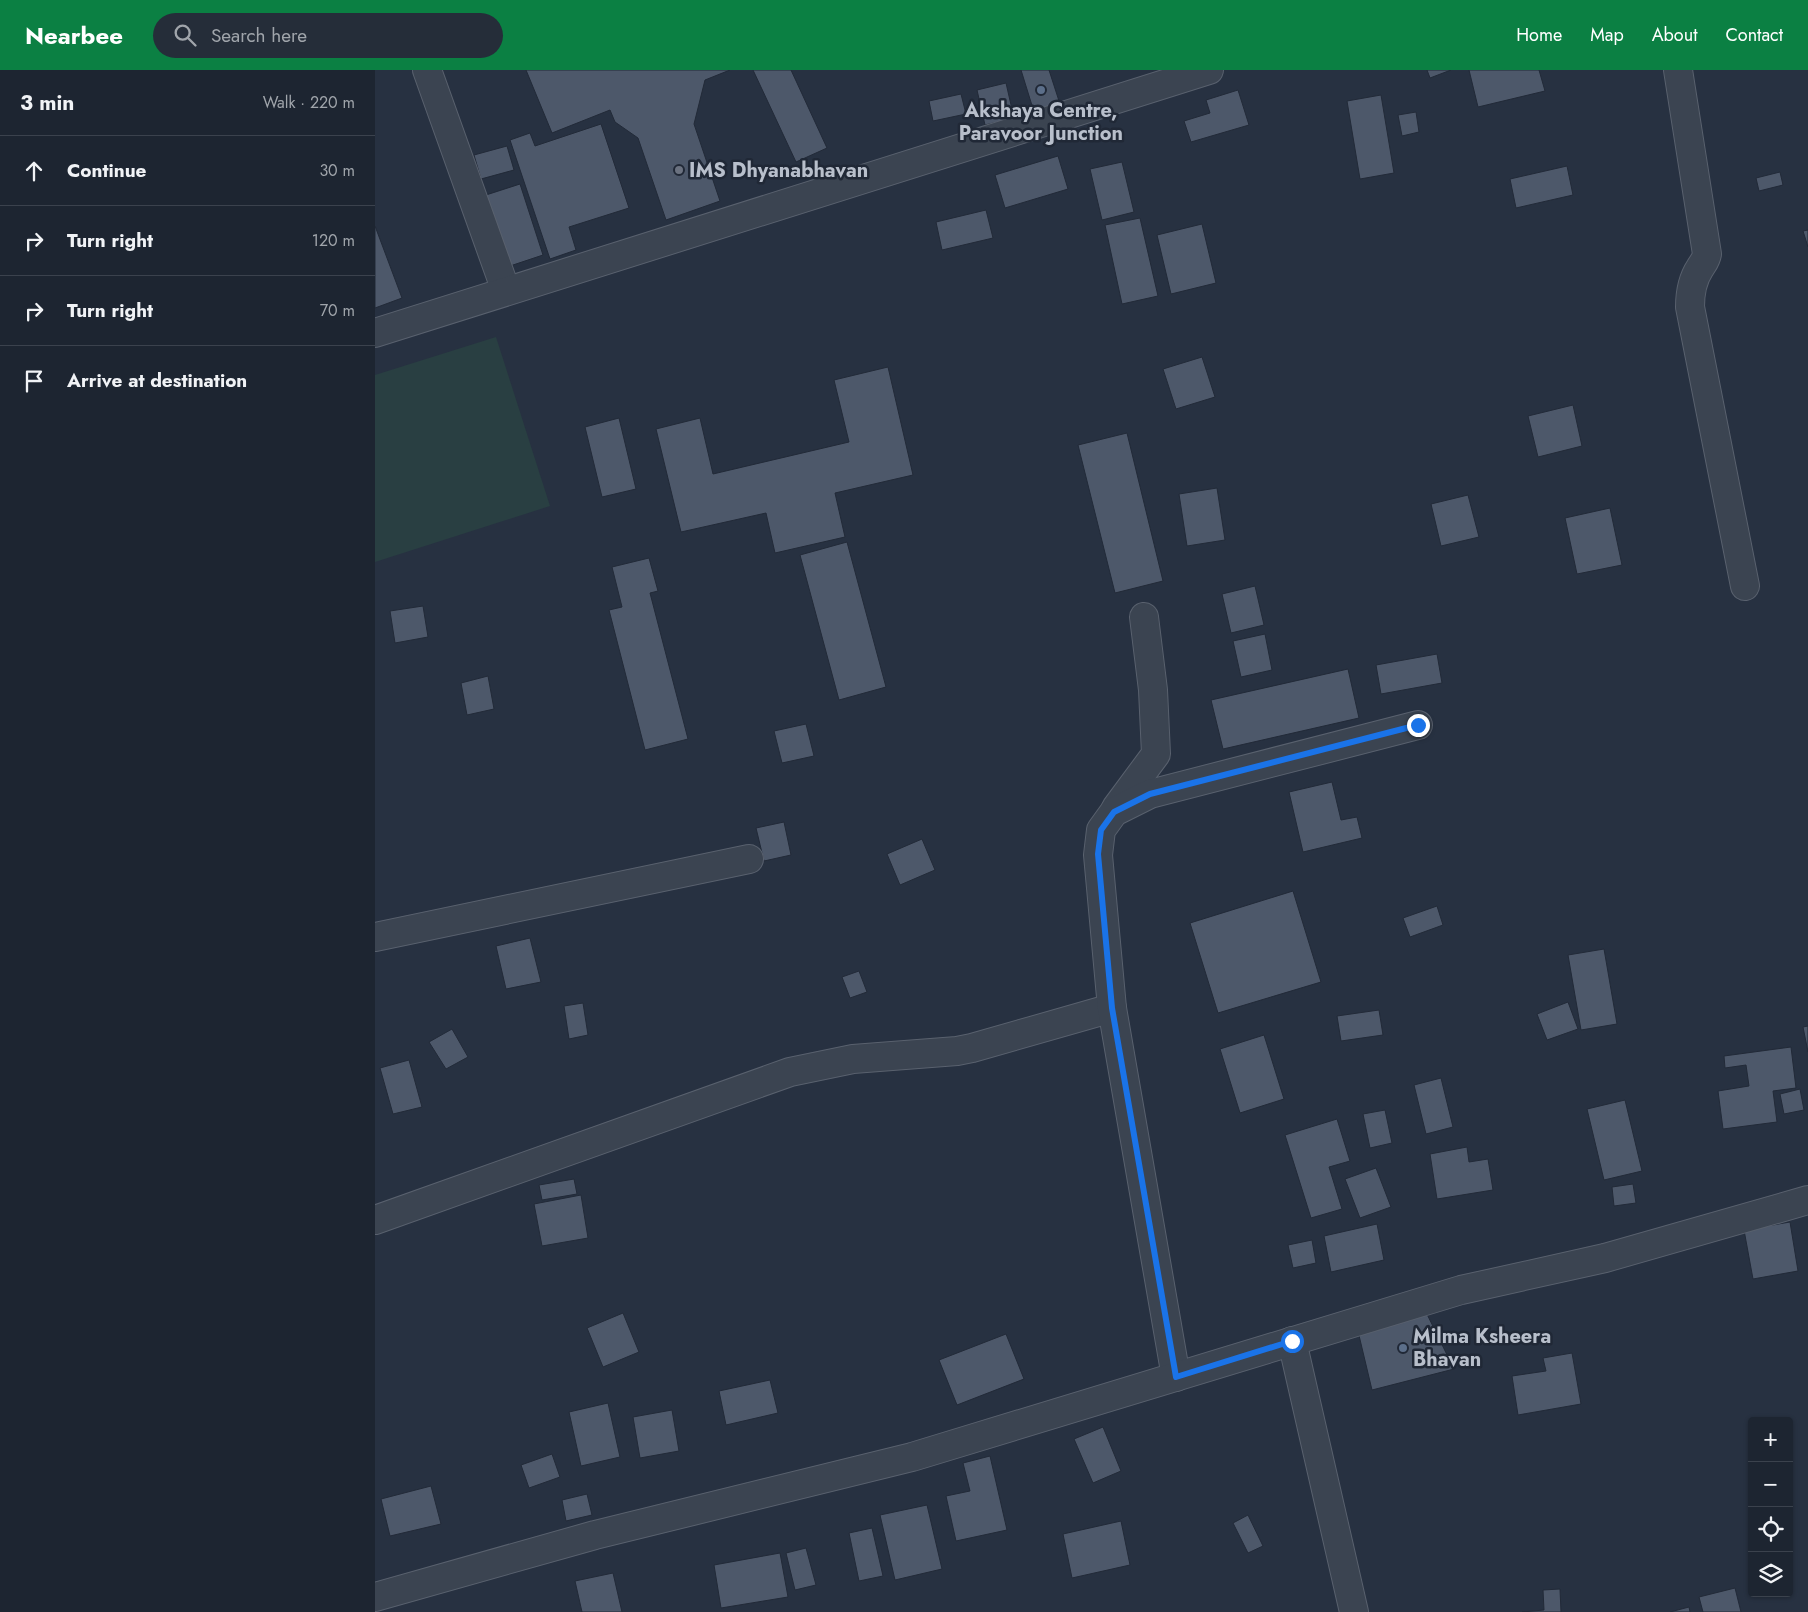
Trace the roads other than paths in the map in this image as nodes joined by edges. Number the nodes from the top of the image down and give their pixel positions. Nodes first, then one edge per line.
1 (427, 70) edge
2 (1209, 70) edge
3 (1679, 70) edge
4 (1157, 78) edge
5 (506, 291) junction
6 (375, 333) edge
7 (1745, 586) dead end
8 (1143, 617) dead end
9 (1418, 725) dead end
10 (1114, 812) junction
11 (749, 859) dead end
12 (375, 937) edge
13 (1112, 1008) junction
14 (1808, 1200) edge
15 (375, 1220) edge
16 (1292, 1341) junction
17 (1176, 1377) junction
18 (375, 1597) edge
19 (1354, 1612) edge

1 - 5 street
2 - 4 street
3 - 7 street
4 - 5 street
5 - 6 street
8 - 10 street
9 - 10 street
10 - 13 street
11 - 12 street
13 - 15 street
13 - 17 street
14 - 16 street
16 - 17 street
16 - 19 street
17 - 18 street

